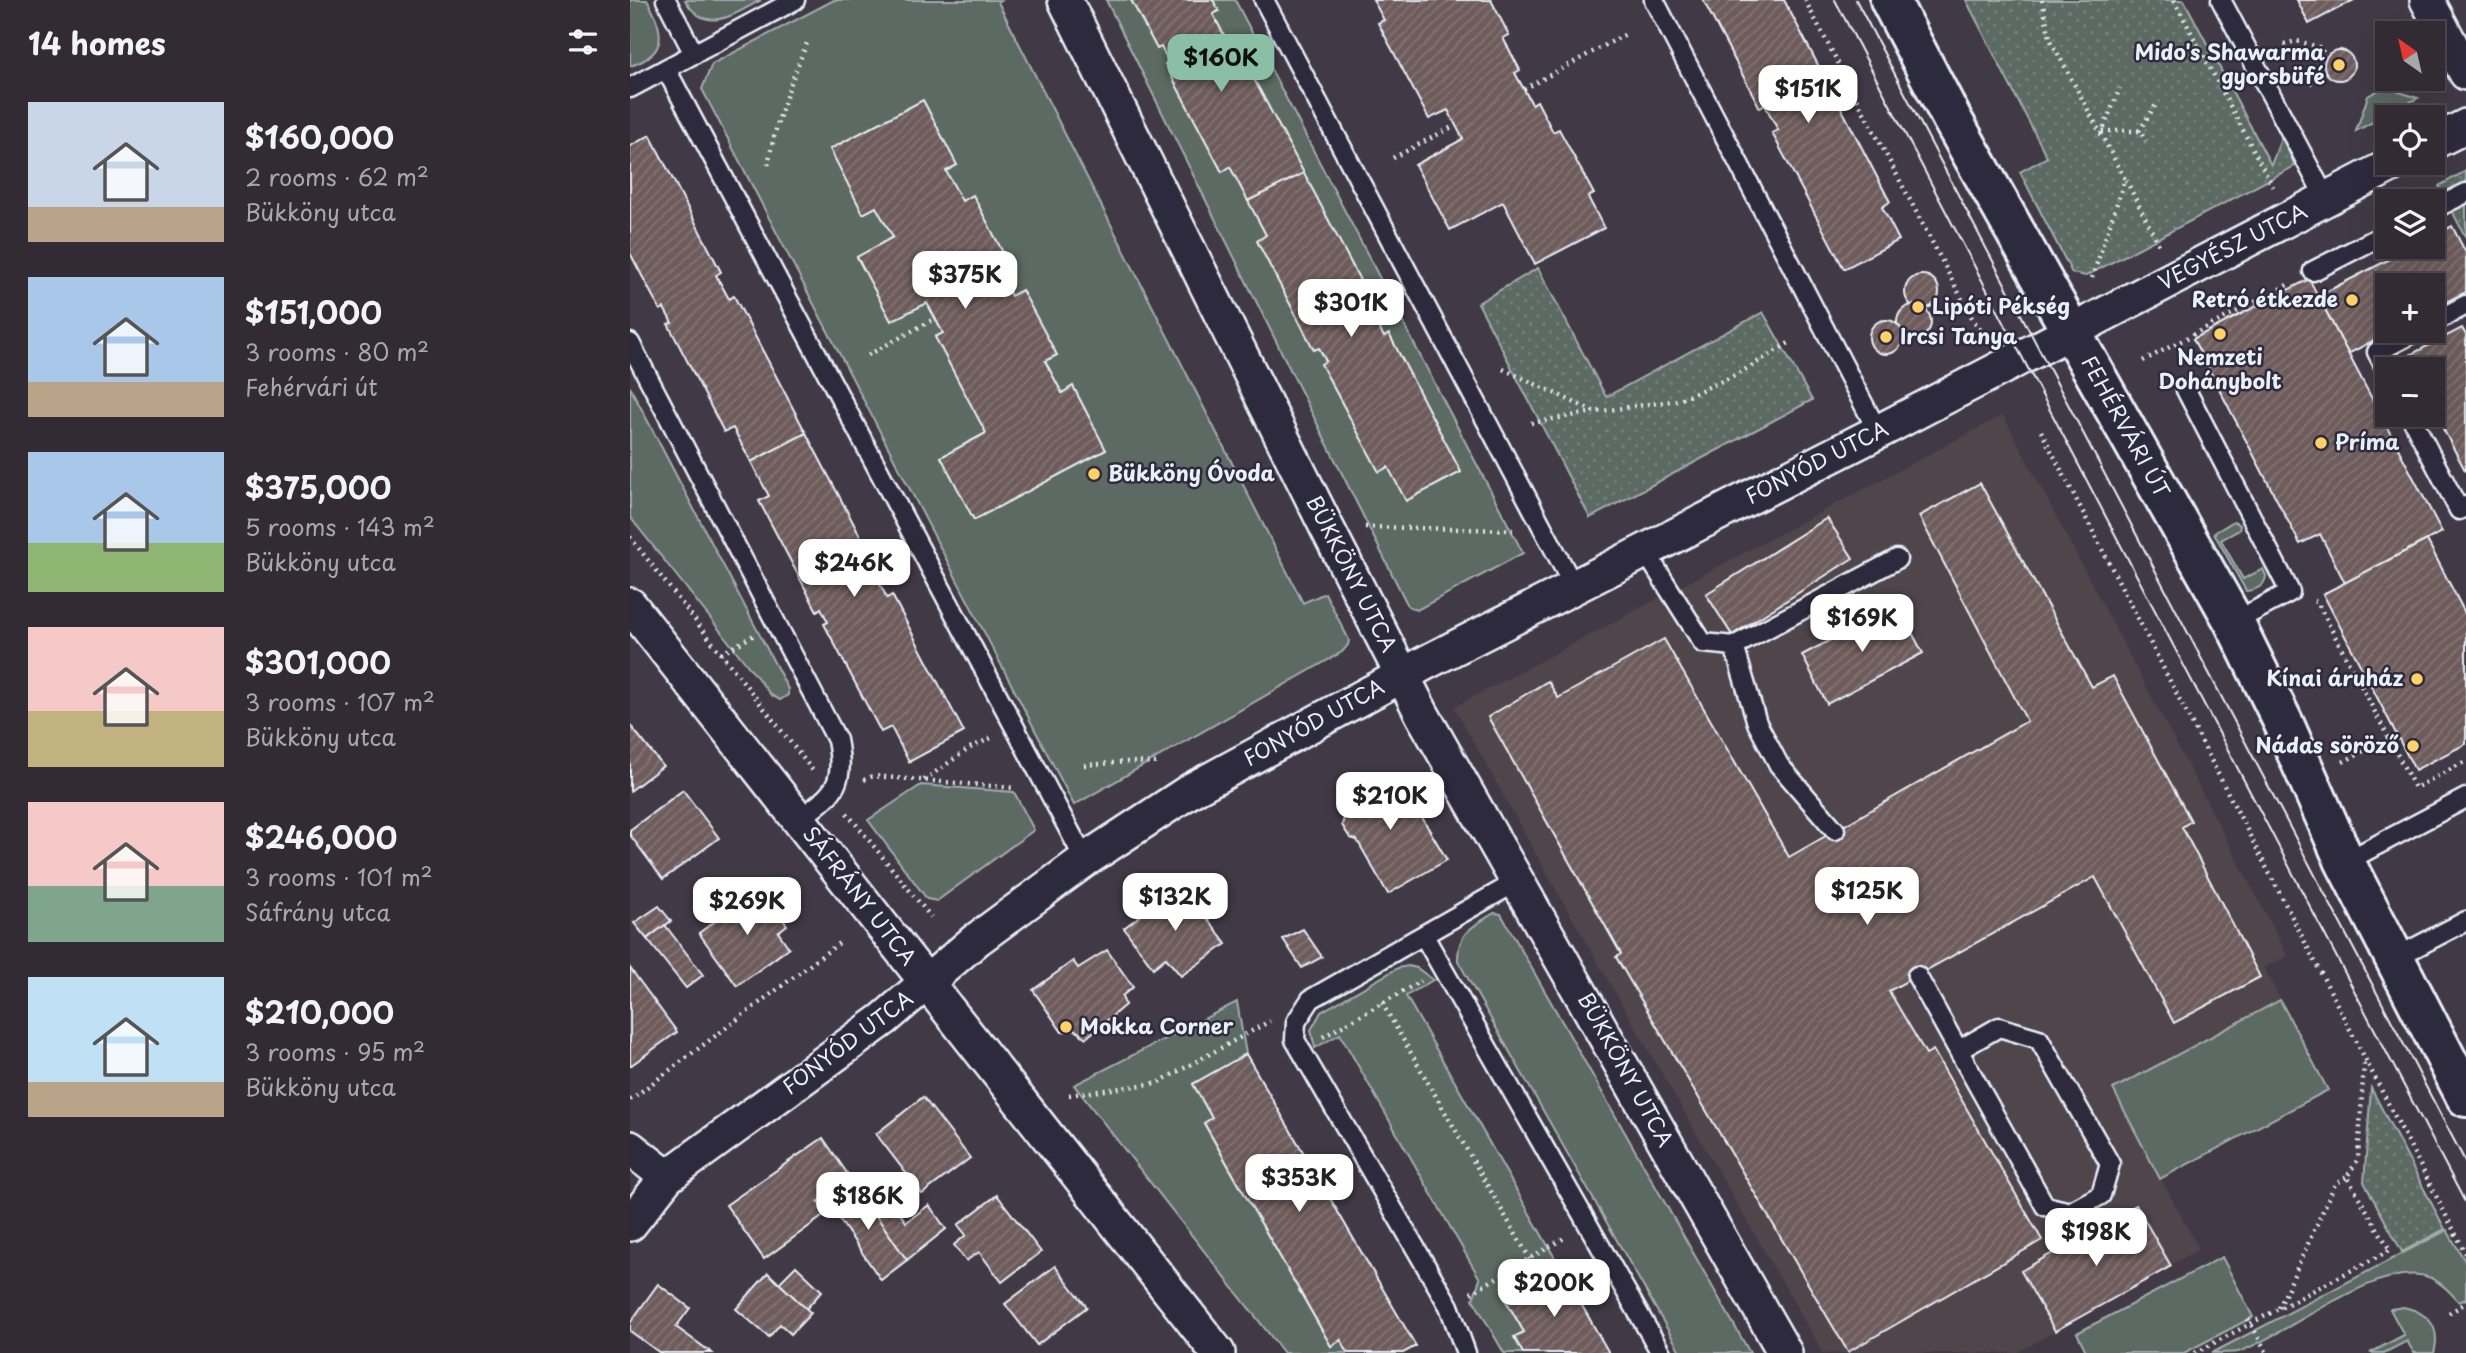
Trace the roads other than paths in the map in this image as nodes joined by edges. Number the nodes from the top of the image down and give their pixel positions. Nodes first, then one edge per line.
1 (666, 0) edge
2 (795, 0) edge
3 (1065, 0) edge
4 (1265, 0) edge
5 (1654, 0) edge
6 (1890, 0) edge
7 (2221, 0) edge
8 (2427, 0) edge
9 (694, 54) junction
10 (666, 69) junction
11 (2466, 73) edge
12 (630, 88) edge
13 (2466, 126) edge
14 (2445, 137) edge
15 (2375, 173) edge
16 (2466, 193) edge
17 (2326, 199) junction
18 (2445, 204) edge
19 (2375, 239) edge
20 (2313, 271) road end
21 (2466, 305) edge
22 (2445, 316) edge
23 (2070, 331) junction
24 (630, 343) edge
25 (2394, 343) edge
26 (2380, 357) edge
27 (2186, 390) dead end
28 (2416, 427) edge
29 (1878, 432) junction
30 (2466, 506) edge
31 (1645, 551) junction
32 (1896, 559) dead end
33 (1574, 587) junction
34 (630, 604) edge
35 (2234, 622) junction
36 (1734, 646) junction
37 (1402, 675) junction
38 (2466, 798) edge
39 (799, 820) junction
40 (1835, 830) dead end
41 (1085, 860) junction
42 (2345, 862) junction
43 (1518, 881) junction
44 (2466, 921) edge
45 (1424, 936) junction
46 (2393, 959) junction
47 (1917, 976) dead end
48 (927, 982) junction
49 (1959, 1050) junction
50 (2466, 1097) edge
51 (630, 1147) edge
52 (667, 1177) junction
53 (630, 1224) edge
54 (1218, 1353) edge
55 (1466, 1353) edge
56 (1661, 1353) edge
57 (1785, 1353) edge

1 - 9 lane
2 - 9 lane
3 - 37 street, BÜKKÖNY UTCA
4 - 33 lane
5 - 29 lane
6 - 23 street, FEHÉRVÁRI ÚT
7 - 17 lane
8 - 11 street
9 - 10 lane
10 - 12 lane
10 - 41 lane
13 - 14 street
15 - 17 street, VEGYÉSZ UTCA
16 - 18 lane
17 - 23 street, VEGYÉSZ UTCA
19 - 20 lane
21 - 22 lane
23 - 29 street, FONYÓD UTCA
23 - 35 street, FEHÉRVÁRI ÚT
24 - 39 lane
25 - 26 lane
27 - 35 lane
28 - 30 lane
29 - 31 street, FONYÓD UTCA
31 - 33 street, FONYÓD UTCA
31 - 36 lane
32 - 36 lane
33 - 37 street, FONYÓD UTCA
34 - 39 street, SÁFRÁNY UTCA
35 - 42 street, FEHÉRVÁRI ÚT
36 - 40 lane
37 - 41 street, FONYÓD UTCA
37 - 43 street, BÜKKÖNY UTCA
38 - 42 lane
39 - 48 street, SÁFRÁNY UTCA
41 - 48 street, FONYÓD UTCA
42 - 46 street, FEHÉRVÁRI ÚT
43 - 45 lane
43 - 57 street, BÜKKÖNY UTCA
44 - 46 lane
45 - 55 lane
45 - 56 lane
46 - 50 street, FEHÉRVÁRI ÚT
47 - 49 lane
48 - 52 street, FONYÓD UTCA
48 - 54 street, SÁFRÁNY UTCA
49 - 49 lane
51 - 52 street
52 - 53 street, FONYÓD UTCA

